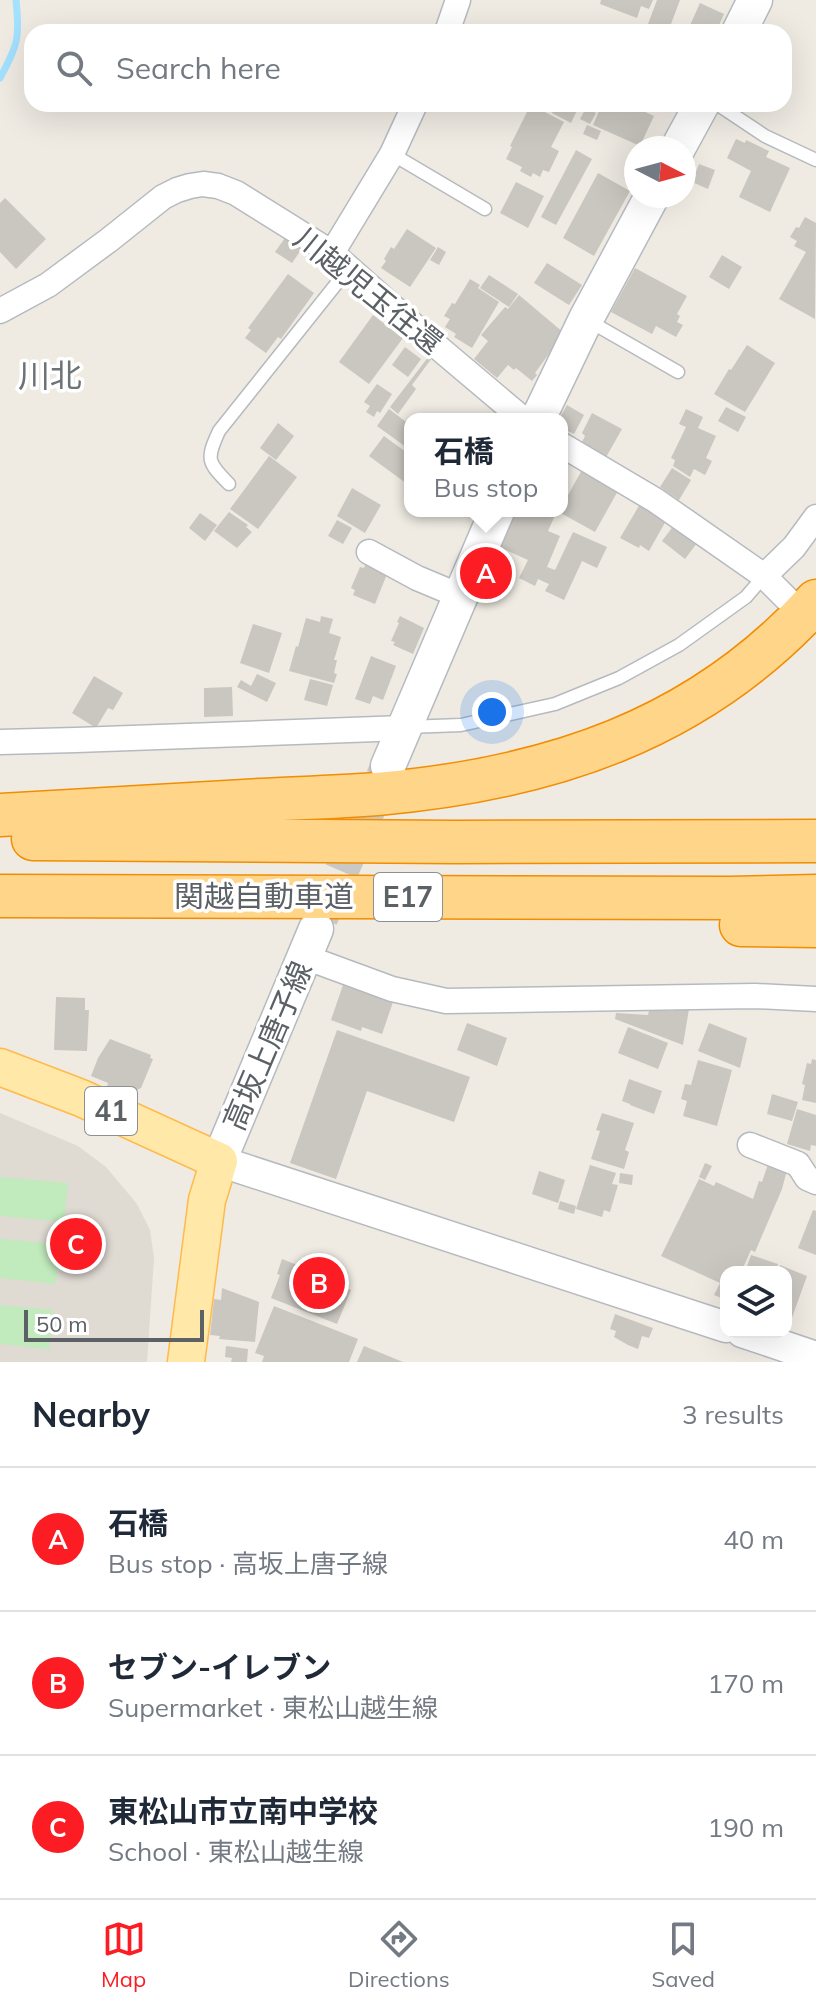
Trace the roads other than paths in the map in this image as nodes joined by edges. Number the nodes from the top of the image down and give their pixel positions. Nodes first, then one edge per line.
1 (458, 0) edge
2 (755, 0) edge
3 (450, 24) edge
4 (743, 24) edge
5 (411, 112) edge
6 (698, 112) edge
7 (729, 112) edge
8 (685, 136) edge
9 (392, 154) junction
10 (816, 160) edge
11 (646, 208) edge
12 (485, 209) dead end
13 (340, 261) junction
14 (0, 311) edge
15 (586, 319) junction
16 (678, 372) dead end
17 (516, 413) edge
18 (541, 413) edge
19 (568, 449) edge
20 (229, 484) dead end
21 (494, 517) edge
22 (816, 517) edge
23 (369, 552) dead end
24 (764, 576) junction
25 (460, 596) junction
26 (808, 615) edge
27 (404, 728) junction
28 (0, 742) edge
29 (388, 766) tunnel mouth
30 (0, 815) edge
31 (0, 839) edge
32 (816, 841) edge
33 (0, 896) edge
34 (816, 896) edge
35 (43, 898) junction
36 (816, 926) edge
37 (310, 943) joint
38 (816, 999) edge
39 (0, 1067) edge
40 (750, 1145) dead end
41 (219, 1161) junction
42 (816, 1182) edge
43 (720, 1325) edge
44 (760, 1338) edge
45 (816, 1357) edge
46 (186, 1362) edge

1 - 3 street
2 - 4 main road
5 - 9 street
6 - 8 main road
7 - 10 lane
9 - 12 lane
9 - 13 street
11 - 15 main road
13 - 14 street, 川越児玉往還
13 - 17 street, 川越児玉往還
13 - 20 lane
15 - 16 lane
15 - 18 main road
19 - 24 street
21 - 25 main road
22 - 24 street
23 - 25 street
24 - 26 street
24 - 27 lane
25 - 27 main road
26 - 30 highway
27 - 28 street
27 - 29 main road
31 - 32 highway, 関越自動車道 / E17
33 - 35 highway, 関越自動車道 / E17
34 - 35 highway, 関越自動車道 / E17
35 - 36 highway
37 - 38 street
37 - 41 main road, 高坂上唐子線
39 - 41 main road, 41
40 - 42 street
41 - 43 street
41 - 46 main road
44 - 45 street

